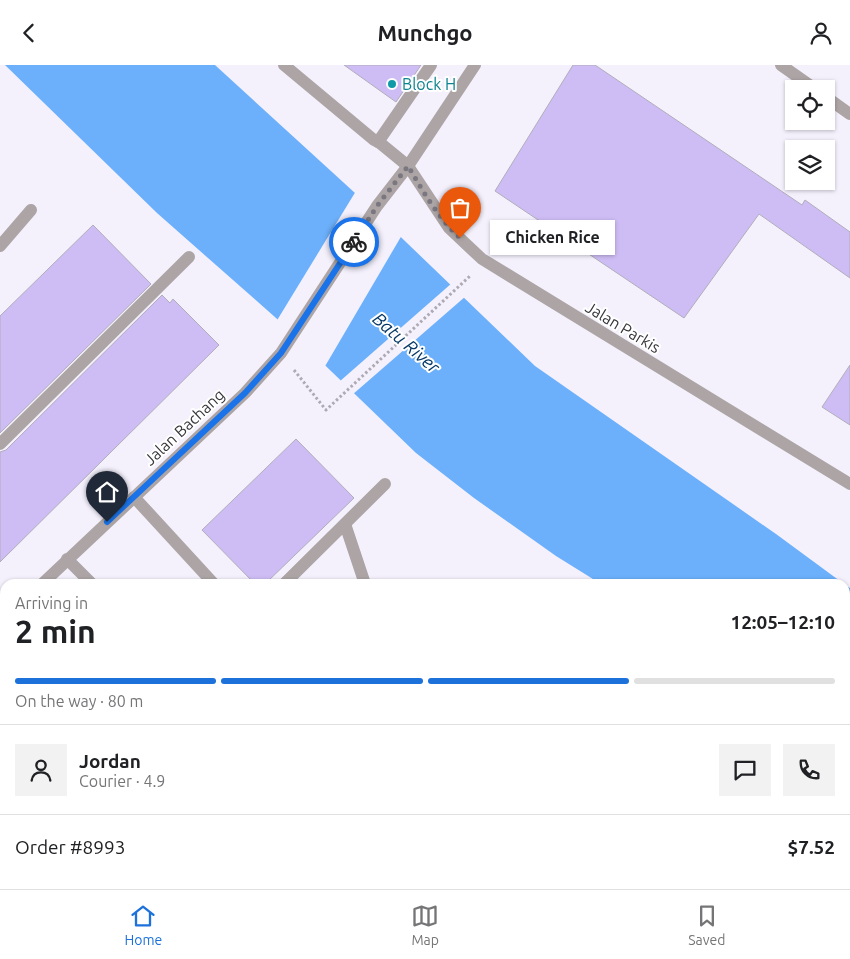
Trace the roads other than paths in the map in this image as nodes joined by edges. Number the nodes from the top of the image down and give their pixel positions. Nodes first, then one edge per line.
1 (284, 65) edge
2 (431, 65) edge
3 (475, 65) edge
4 (781, 65) edge
5 (802, 80) edge
6 (835, 103) edge
7 (850, 114) edge
8 (378, 142) junction
9 (408, 166) junction
10 (31, 210) dead end
11 (0, 245) edge
12 (189, 257) dead end
13 (0, 444) edge
14 (385, 484) dead end
15 (850, 484) edge
16 (134, 497) junction
17 (345, 523) junction
18 (68, 559) junction
19 (47, 579) edge
20 (87, 579) edge
21 (209, 579) edge
22 (289, 579) edge
23 (363, 579) edge

1 - 8 street, Jalan Parkis
2 - 8 street
3 - 9 street, Jalan Bachang
4 - 5 street
6 - 7 street
8 - 9 street, Jalan Parkis
9 - 15 street, Jalan Parkis
9 - 16 street, Jalan Bachang
10 - 11 street
12 - 13 street
14 - 17 street
16 - 18 street, Jalan Bachang
16 - 21 street
17 - 22 street
17 - 23 street
18 - 19 street, Jalan Bachang
18 - 20 street

